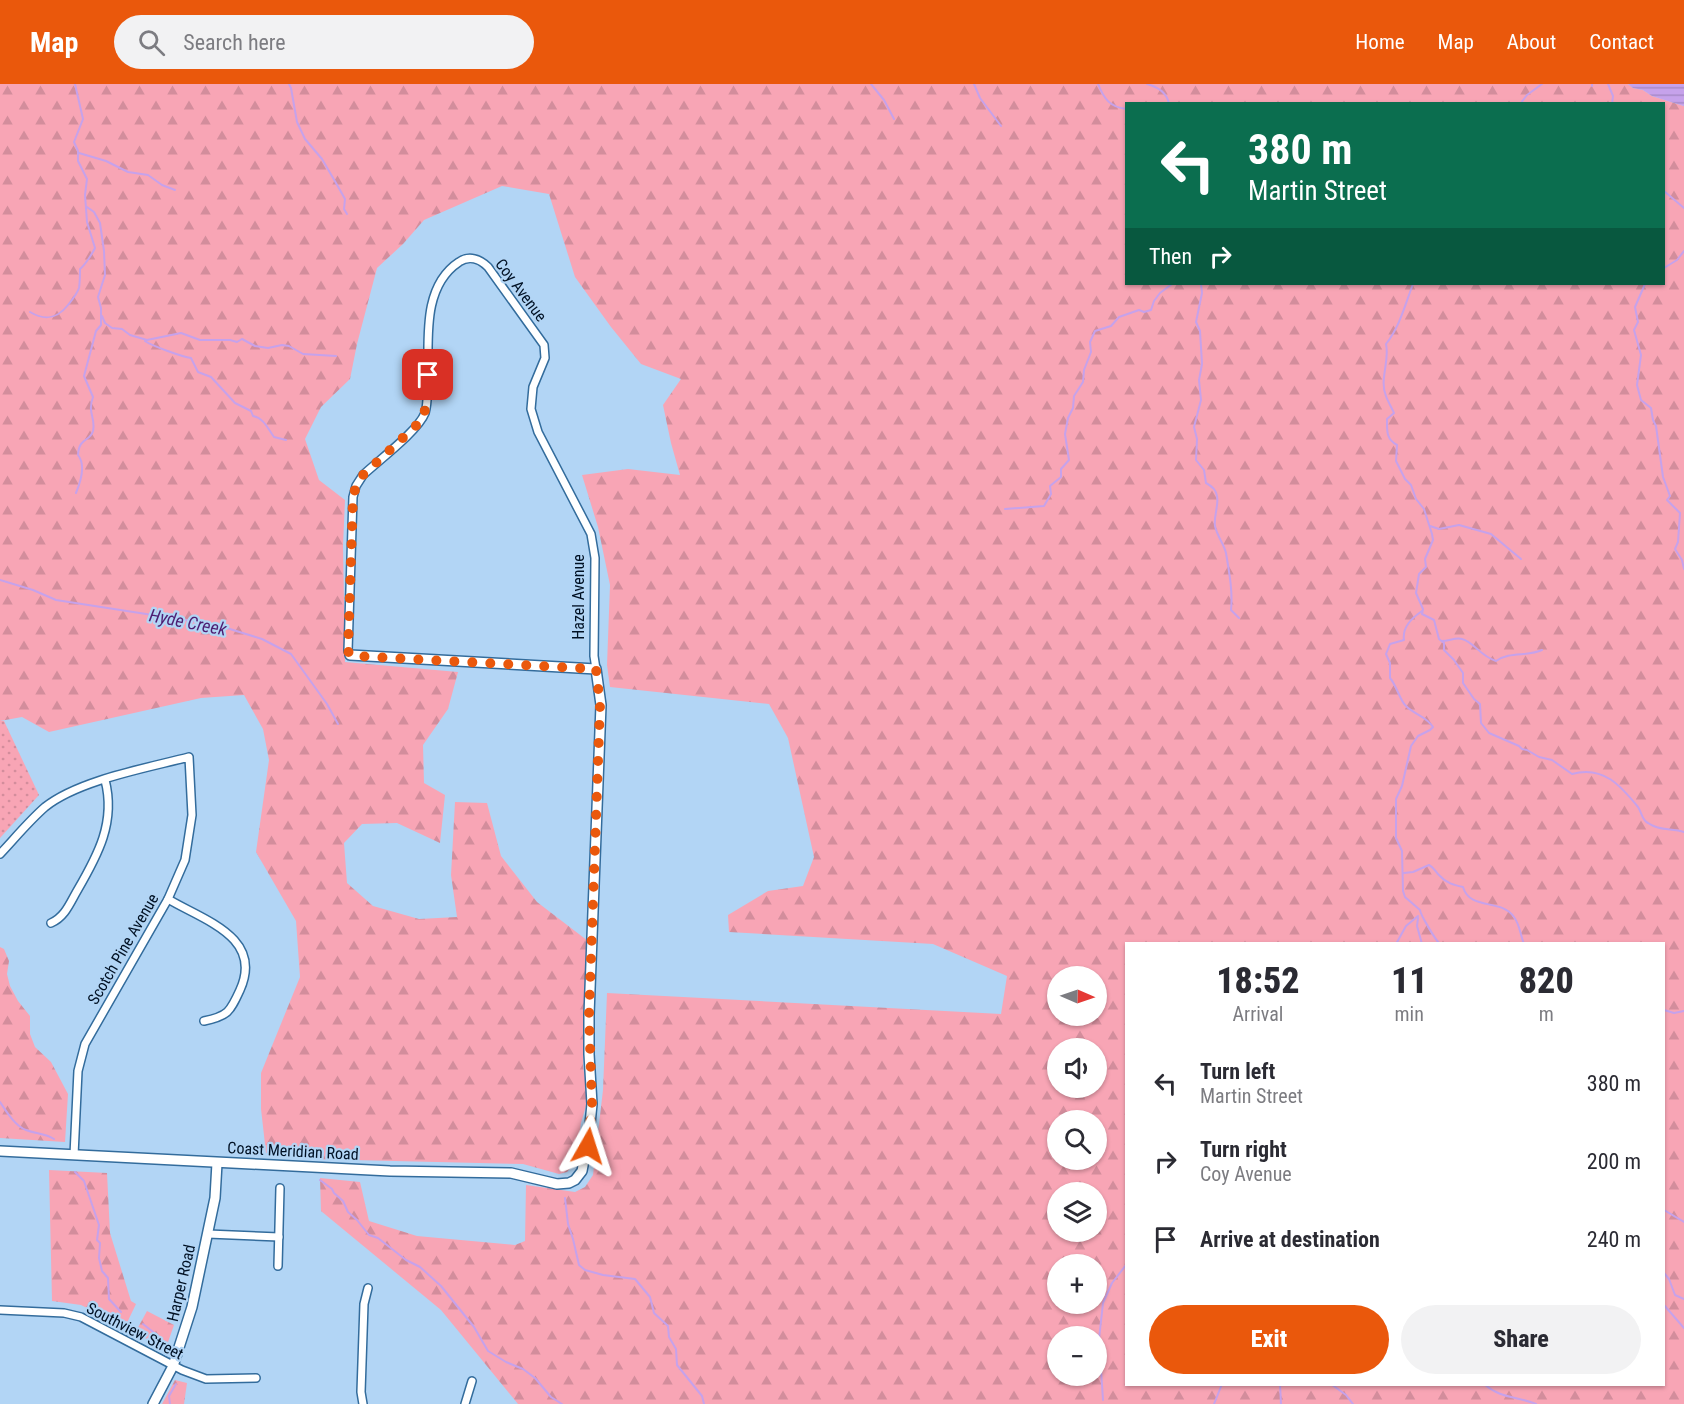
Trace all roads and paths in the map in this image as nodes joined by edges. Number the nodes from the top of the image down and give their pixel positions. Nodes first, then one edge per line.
1 (545, 358) joint
2 (350, 655) joint
3 (596, 669) junction
4 (105, 780) junction
5 (0, 854) edge
6 (168, 899) junction
7 (51, 923) dead end
8 (204, 1021) dead end
9 (0, 1151) edge
10 (74, 1155) junction
11 (217, 1163) junction
12 (580, 1174) joint
13 (280, 1188) dead end
14 (208, 1234) junction
15 (279, 1237) junction
16 (278, 1266) dead end
17 (368, 1288) dead end
18 (0, 1310) edge
19 (173, 1365) junction
20 (256, 1378) dead end
21 (472, 1381) dead end
22 (153, 1404) edge
23 (363, 1404) edge
24 (465, 1404) edge

1 - 2 street, Coy Avenue
1 - 3 street, Hazel Avenue
2 - 3 street
3 - 12 street, Hazel Avenue
4 - 5 street
4 - 6 street, Scotch Pine Avenue
4 - 7 street
6 - 8 street
6 - 10 street, Scotch Pine Avenue
9 - 10 street, Coast Meridian Road
10 - 11 street, Coast Meridian Road
11 - 12 street, Coast Meridian Road
11 - 14 street, Harper Road
13 - 15 street
14 - 15 street
14 - 19 street, Harper Road
15 - 16 street
17 - 23 street
18 - 19 street, Southview Street
19 - 20 street, Southview Street
19 - 22 street, Harper Road
21 - 24 street

